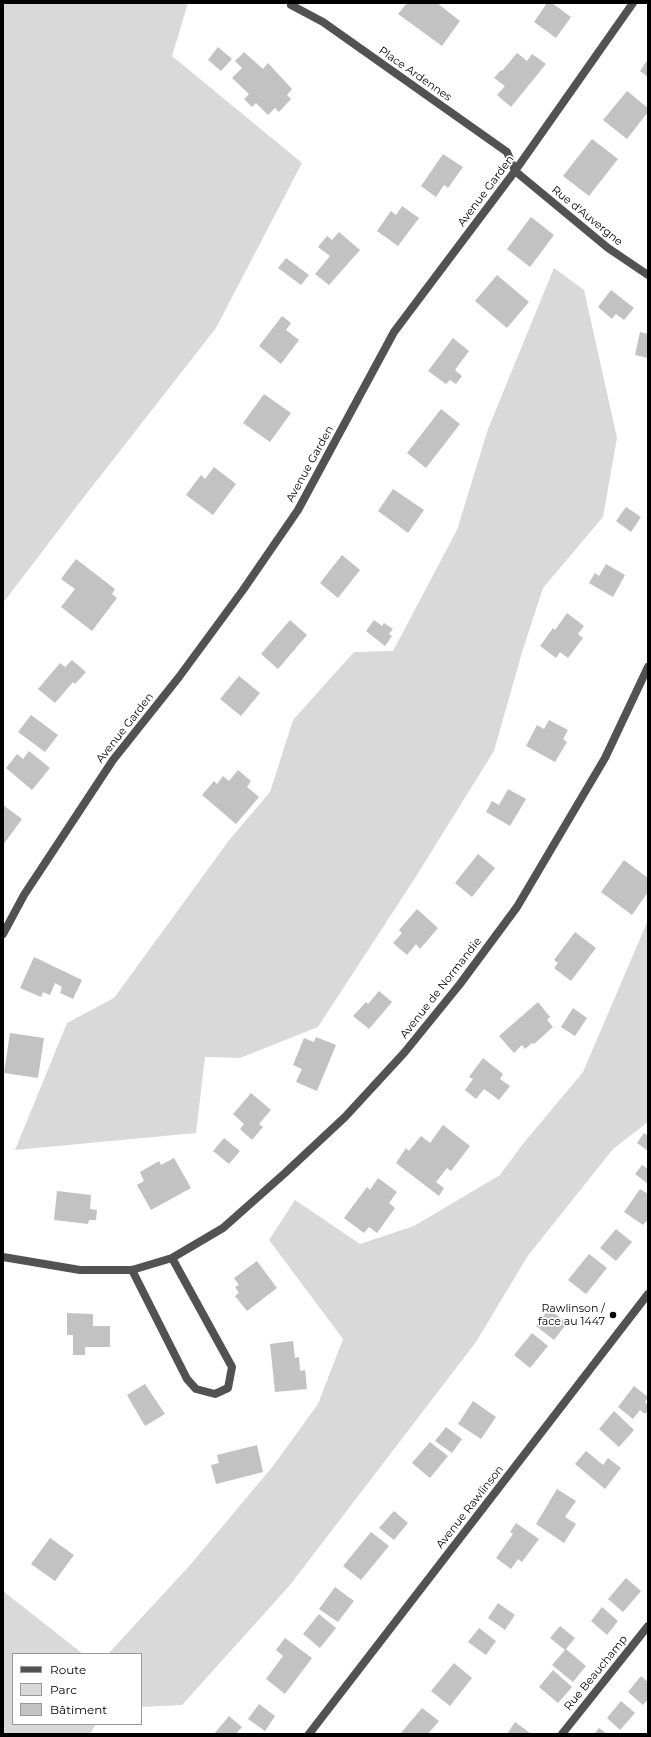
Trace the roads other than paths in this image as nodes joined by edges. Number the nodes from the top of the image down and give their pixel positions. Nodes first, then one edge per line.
1 (633, 3) edge
2 (291, 5) dead end
3 (515, 170) junction
4 (648, 275) edge
5 (648, 667) edge
6 (3, 934) edge
7 (3, 1257) edge
8 (172, 1258) junction
9 (132, 1270) junction
10 (648, 1294) edge
11 (648, 1626) edge
12 (309, 1734) edge
13 (562, 1734) edge

1 - 3 street, Avenue Garden
2 - 3 street, Place Ardennes
3 - 4 street, Rue d'Auvergne
3 - 6 street, Avenue Garden
5 - 8 street, Avenue de Normandie
7 - 9 street, Avenue de Normandie
8 - 9 street, Avenue de Normandie
8 - 9 street
10 - 12 street, Avenue Rawlinson
11 - 13 street, Rue Beauchamp

